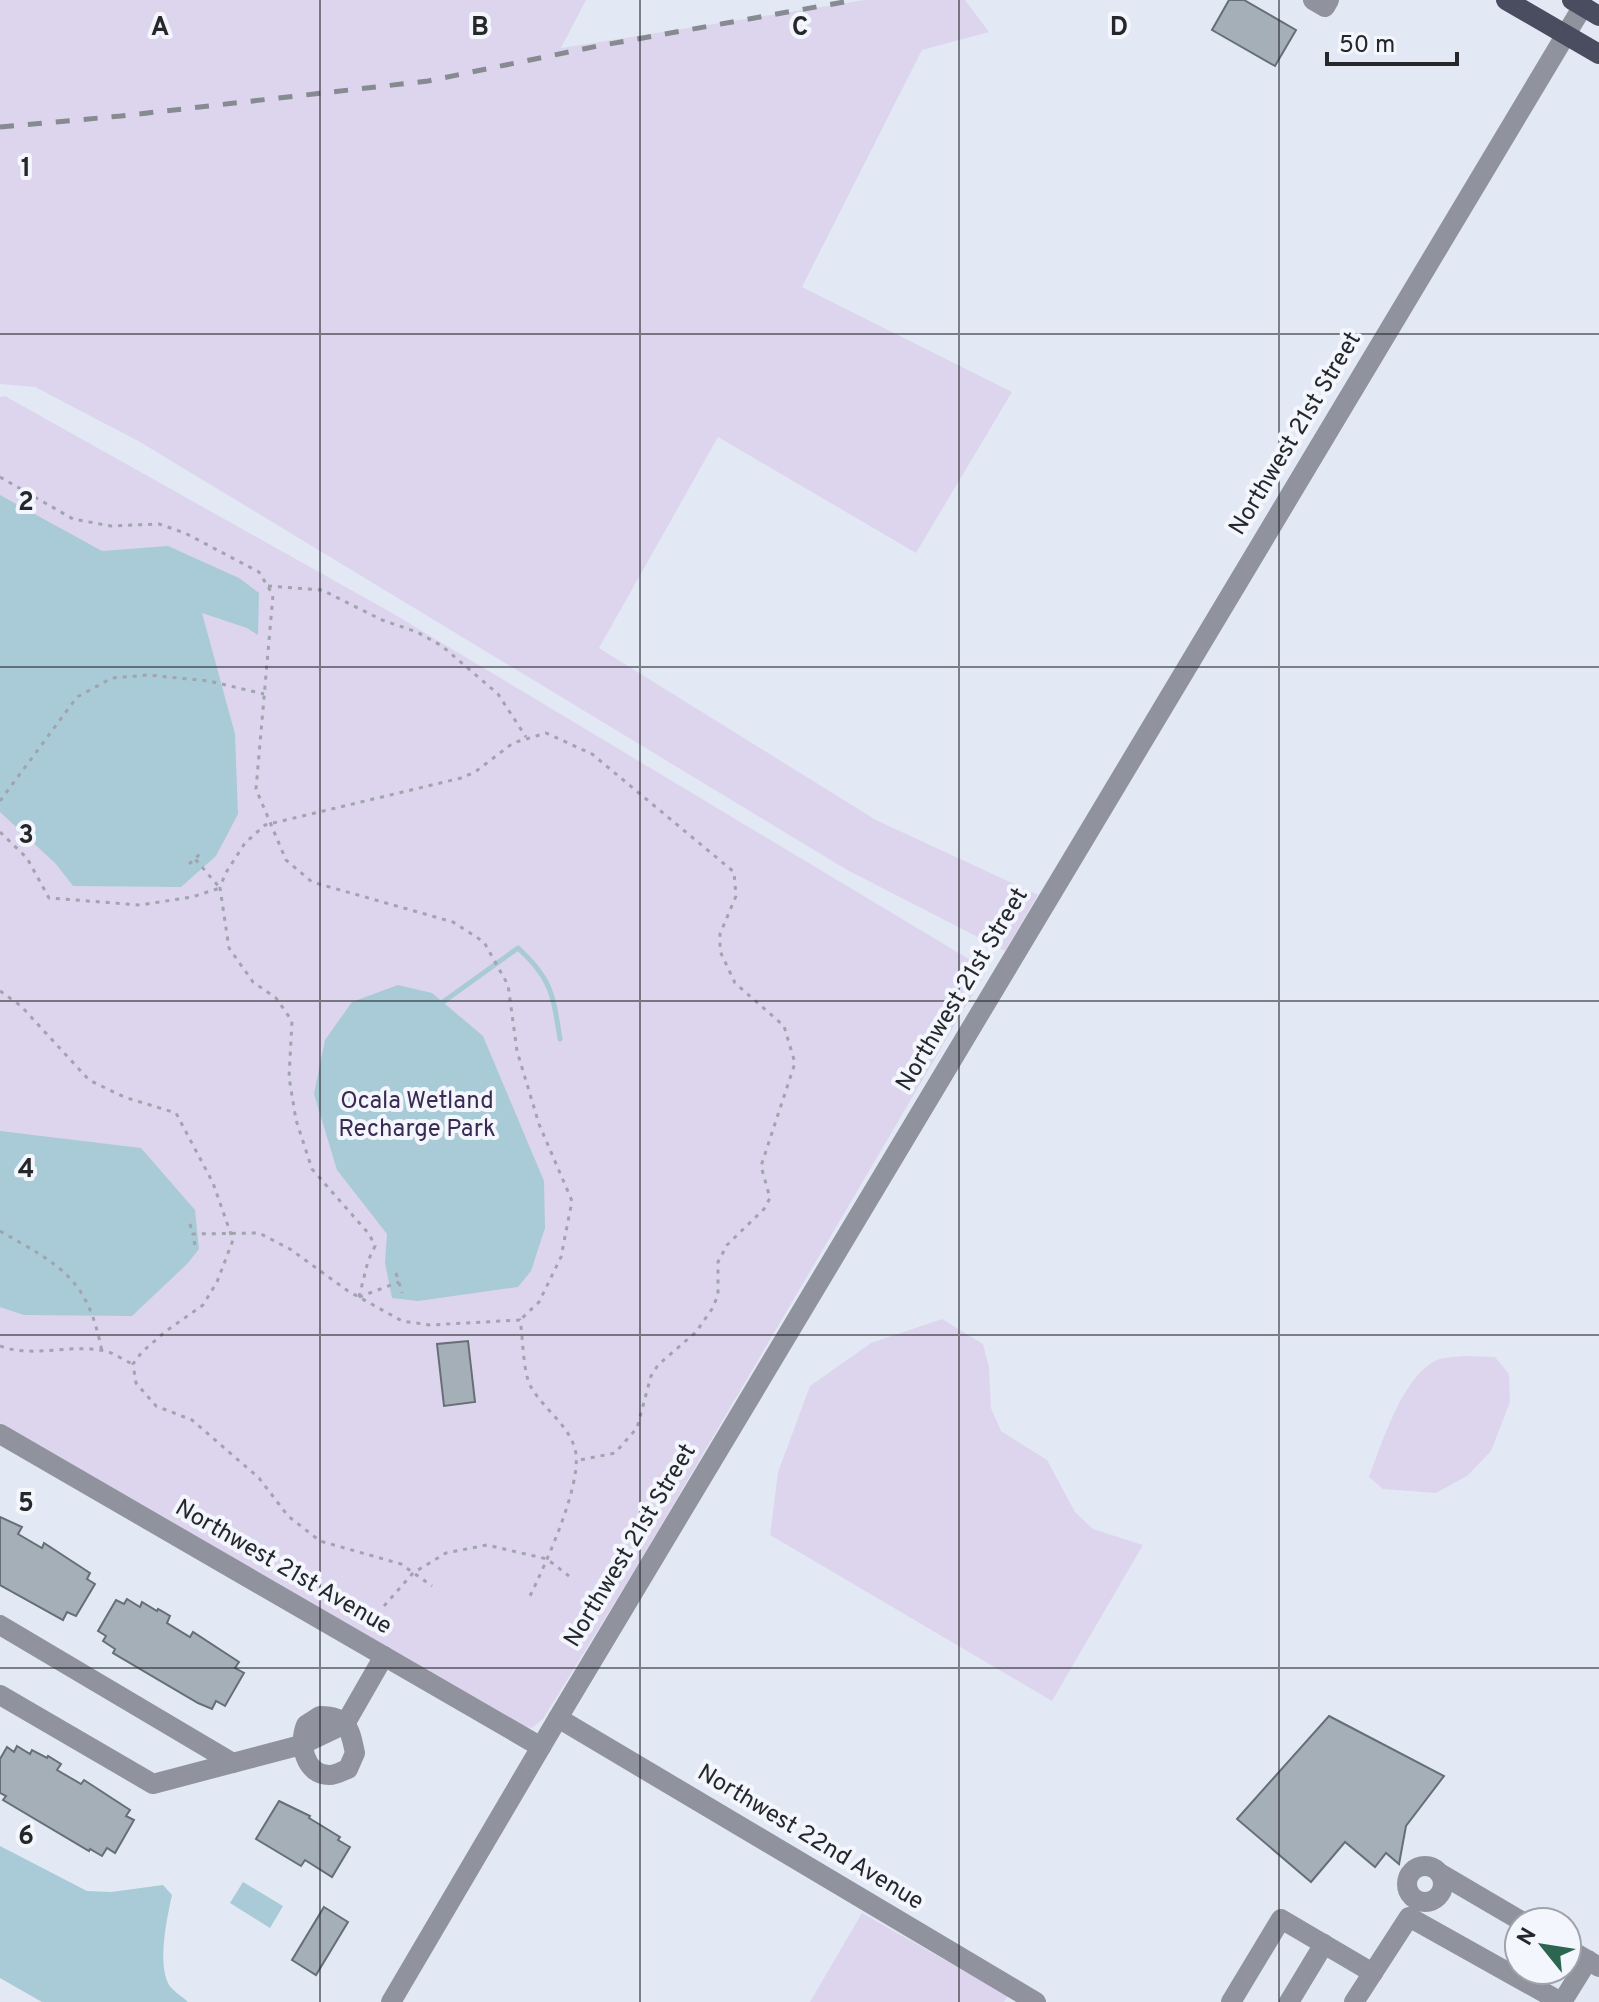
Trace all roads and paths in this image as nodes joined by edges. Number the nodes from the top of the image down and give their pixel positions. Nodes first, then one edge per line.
1 (1313, 0) edge
2 (1329, 0) edge
3 (1506, 0) edge
4 (1585, 7) edge
5 (1566, 35) junction
6 (1599, 54) edge
7 (0, 477) edge
8 (268, 586) junction
9 (264, 694) junction
10 (527, 739) junction
11 (0, 801) edge
12 (271, 823) junction
13 (0, 832) edge
14 (201, 853) dead end
15 (195, 859) junction
16 (189, 864) dead end
17 (220, 888) junction
18 (0, 991) edge
19 (190, 1224) dead end
20 (0, 1231) edge
21 (230, 1232) junction
22 (193, 1234) junction
23 (195, 1245) dead end
24 (396, 1273) dead end
25 (399, 1282) junction
26 (402, 1293) dead end
27 (359, 1297) junction
28 (520, 1320) junction
29 (0, 1346) edge
30 (102, 1352) junction
31 (133, 1364) junction
32 (0, 1434) edge
33 (575, 1461) junction
34 (547, 1559) junction
35 (413, 1573) junction
36 (569, 1576) dead end
37 (432, 1586) dead end
38 (530, 1596) dead end
39 (384, 1606) dead end
40 (0, 1625) edge
41 (384, 1656) junction
42 (0, 1695) edge
43 (558, 1718) junction
44 (345, 1724) junction
45 (301, 1745) junction
46 (541, 1747) junction
47 (233, 1763) junction
48 (1441, 1874) junction
49 (1414, 1910) junction
50 (1503, 1910) edge
51 (1324, 1944) junction
52 (1594, 1964) edge
53 (1373, 1973) junction
54 (391, 2002) edge
55 (1036, 2002) edge
56 (1231, 2002) edge
57 (1289, 2002) edge
58 (1354, 2002) edge
59 (1561, 2002) edge

1 - 2 street
3 - 5 main road
4 - 5 street, Northwest 21st Street
5 - 6 main road
5 - 43 street, Northwest 21st Street
7 - 8 path
8 - 9 path
8 - 10 path
9 - 11 path
9 - 12 path
10 - 12 path
10 - 33 path
12 - 17 path
12 - 28 path
13 - 17 path
14 - 15 path
15 - 16 path
15 - 17 path
17 - 27 path
18 - 21 path
19 - 22 path
20 - 30 path
21 - 22 path
21 - 27 path
21 - 31 path
22 - 23 path
24 - 25 path
25 - 26 path
25 - 27 path
27 - 28 path
28 - 33 path
29 - 30 path
30 - 31 path
31 - 35 path
32 - 41 street, Northwest 21st Avenue
33 - 34 path
34 - 35 path
34 - 36 path
34 - 38 path
35 - 37 path
35 - 39 path
40 - 47 street
41 - 44 street
41 - 46 street, Northwest 21st Avenue
42 - 47 street
43 - 46 street, Northwest 21st Street
43 - 55 street, Northwest 22nd Avenue
44 - 45 street
44 - 45 street
45 - 47 street
46 - 54 street, Northwest 21st Street
48 - 49 street
48 - 49 street
48 - 50 street
49 - 53 street
49 - 59 street
51 - 53 street
51 - 56 street
51 - 57 street
52 - 59 street
53 - 58 street

